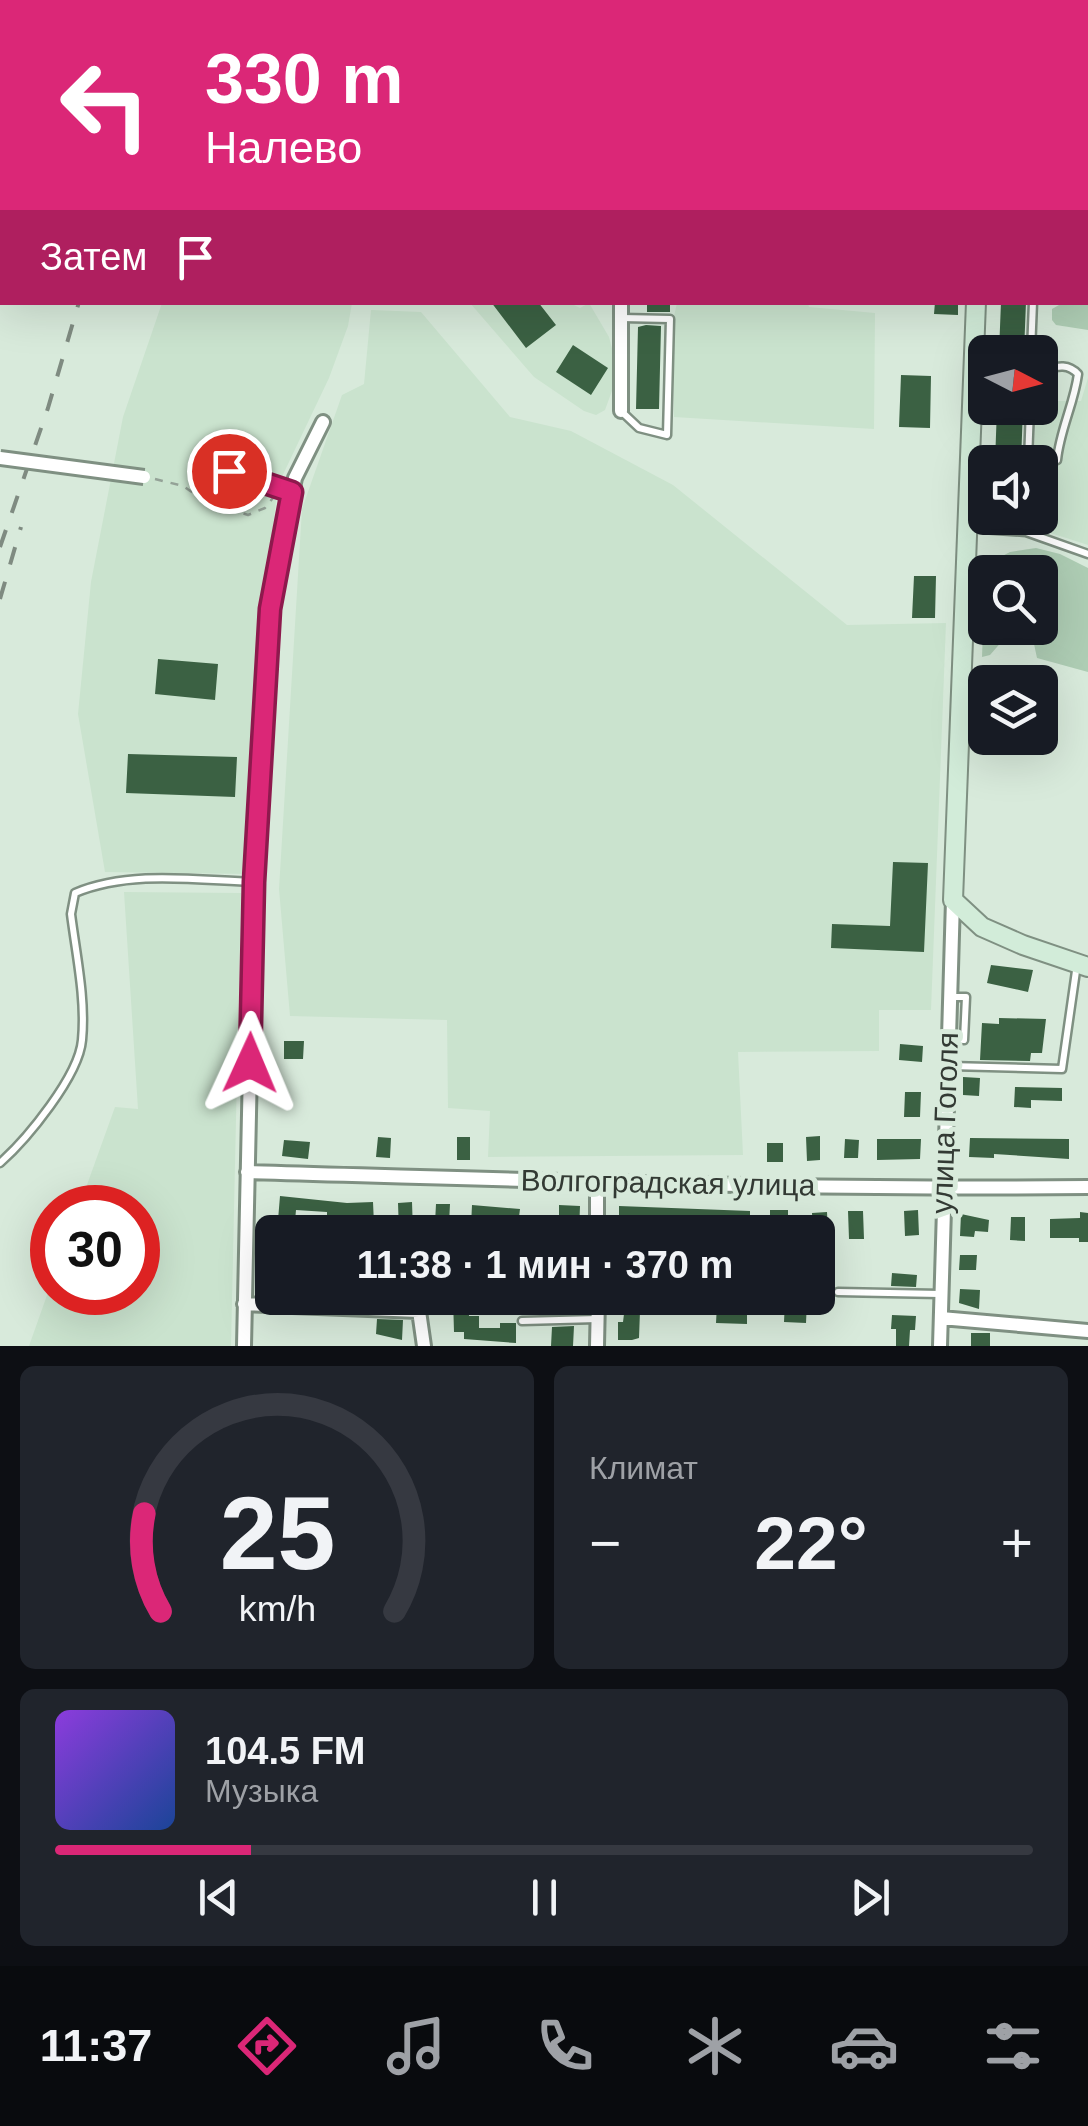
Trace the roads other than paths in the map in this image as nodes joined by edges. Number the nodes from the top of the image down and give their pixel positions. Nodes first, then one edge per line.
1 (620, 305) edge
2 (976, 305) edge
3 (1032, 305) edge
4 (621, 318) junction
5 (977, 335) edge
6 (1031, 335) edge
7 (1058, 366) edge
8 (621, 411) joint
9 (323, 422) dead end
10 (975, 425) edge
11 (1058, 452) edge
12 (0, 458) edge
13 (229, 471) dead end
14 (144, 477) road end
15 (286, 489) junction
16 (966, 528) joint
17 (1034, 535) edge
18 (1088, 554) edge
19 (254, 882) junction
20 (953, 900) junction
21 (1082, 965) edge
22 (947, 1066) junction
23 (0, 1163) edge
24 (247, 1172) junction
25 (597, 1182) junction
26 (1088, 1187) edge
27 (943, 1188) junction
28 (598, 1215) edge
29 (838, 1292) dead end
30 (940, 1294) junction
31 (244, 1304) junction
32 (598, 1315) edge
33 (940, 1318) junction
34 (598, 1319) junction
35 (522, 1321) dead end
36 (1088, 1331) edge
37 (244, 1346) edge
38 (424, 1346) edge
39 (597, 1346) edge
40 (940, 1346) edge

1 - 4 street
2 - 5 street, улица Гоголя
3 - 6 lane
4 - 8 street
4 - 8 lane
7 - 11 lane
9 - 15 street
10 - 16 street, улица Гоголя
12 - 14 street, bridge
13 - 15 lane
15 - 19 street
16 - 20 street, улица Гоголя
17 - 18 lane
19 - 23 lane
19 - 24 street
20 - 21 street
20 - 22 street, улица Гоголя
21 - 22 lane
22 - 27 street, улица Гоголя
24 - 25 street, Волгоградская улица
24 - 31 street
25 - 27 street, Волгоградская улица
25 - 28 street
26 - 27 street, Волгоградская улица
27 - 30 street, улица Гоголя
29 - 30 lane
30 - 33 street, улица Гоголя
31 - 37 street
31 - 38 street
32 - 34 street
33 - 36 street
33 - 40 street, улица Гоголя
34 - 35 lane
34 - 39 street

